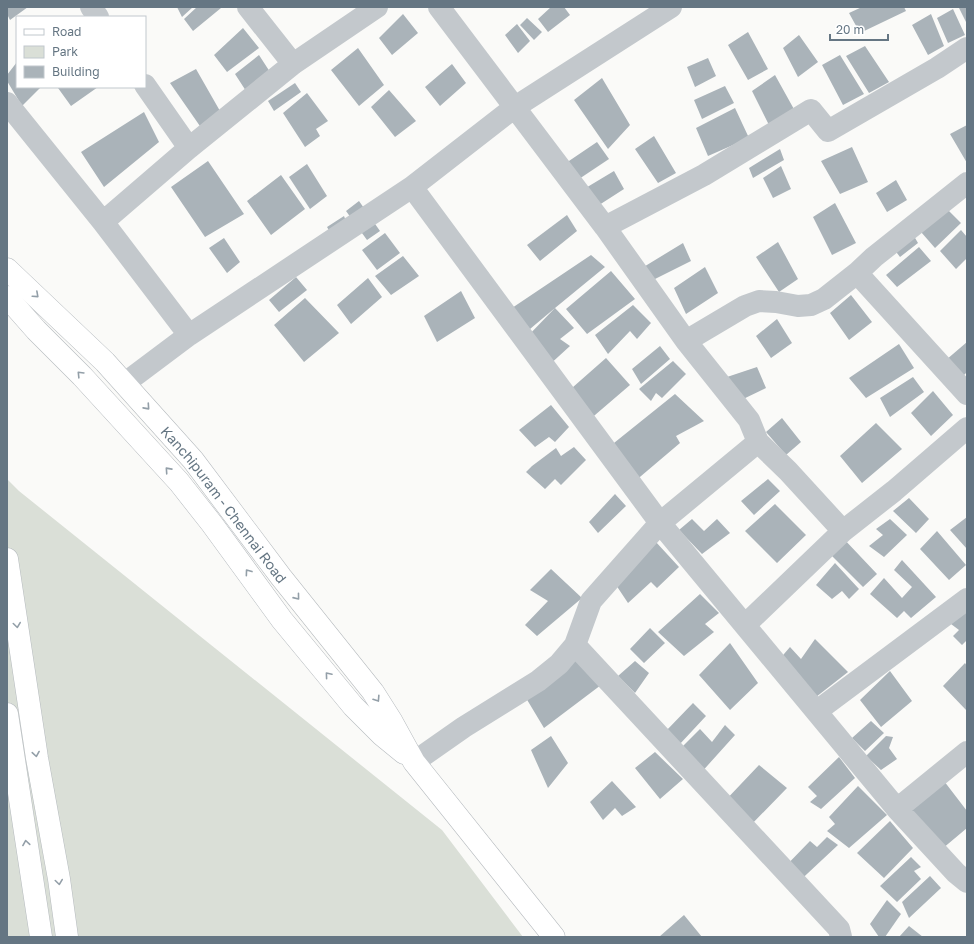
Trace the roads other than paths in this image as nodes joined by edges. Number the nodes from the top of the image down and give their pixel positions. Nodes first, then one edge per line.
1 (90, 7) edge
2 (248, 7) edge
3 (377, 7) edge
4 (439, 7) edge
5 (671, 7) edge
6 (97, 16) edge
7 (967, 48) edge
8 (293, 64) junction
9 (146, 86) edge
10 (7, 103) edge
11 (515, 107) junction
12 (189, 148) junction
13 (967, 183) edge
14 (412, 187) junction
15 (103, 222) junction
16 (605, 227) junction
17 (7, 269) edge
18 (856, 273) junction
19 (7, 297) edge
20 (189, 335) junction
21 (686, 341) junction
22 (125, 383) junction
23 (967, 394) edge
24 (967, 428) edge
25 (758, 442) junction
26 (660, 523) junction
27 (843, 531) junction
28 (7, 559) edge
29 (967, 599) edge
30 (745, 625) junction
31 (575, 646) junction
32 (817, 711) junction
33 (7, 714) edge
34 (967, 752) edge
35 (414, 762) junction
36 (897, 809) junction
37 (967, 882) edge
38 (41, 937) edge
39 (67, 937) edge
40 (554, 937) edge
41 (841, 937) edge

1 - 6 street
2 - 8 street
3 - 8 street
4 - 11 street
5 - 11 street
7 - 16 street
8 - 12 street
9 - 12 street
10 - 15 street
11 - 14 street
11 - 16 street
12 - 15 street
13 - 18 street
14 - 20 street
14 - 26 street
15 - 20 street
16 - 21 street
17 -> 22 main road, Kanchipuram - Chennai Road
18 - 21 street
18 - 23 street
35 -> 19 main road, Kanchipuram - Chennai Road
20 - 22 street
21 - 25 street
22 -> 35 main road, Kanchipuram - Chennai Road
24 - 27 street
25 - 26 street
25 - 27 street
26 - 30 street
26 - 31 street
27 - 30 street
28 -> 39 main road
29 - 32 street
30 - 32 street
31 - 35 street
31 - 41 street
32 - 36 street
38 -> 33 main road
34 - 36 street
35 - 40 main road, Kanchipuram - Chennai Road
36 - 37 street

